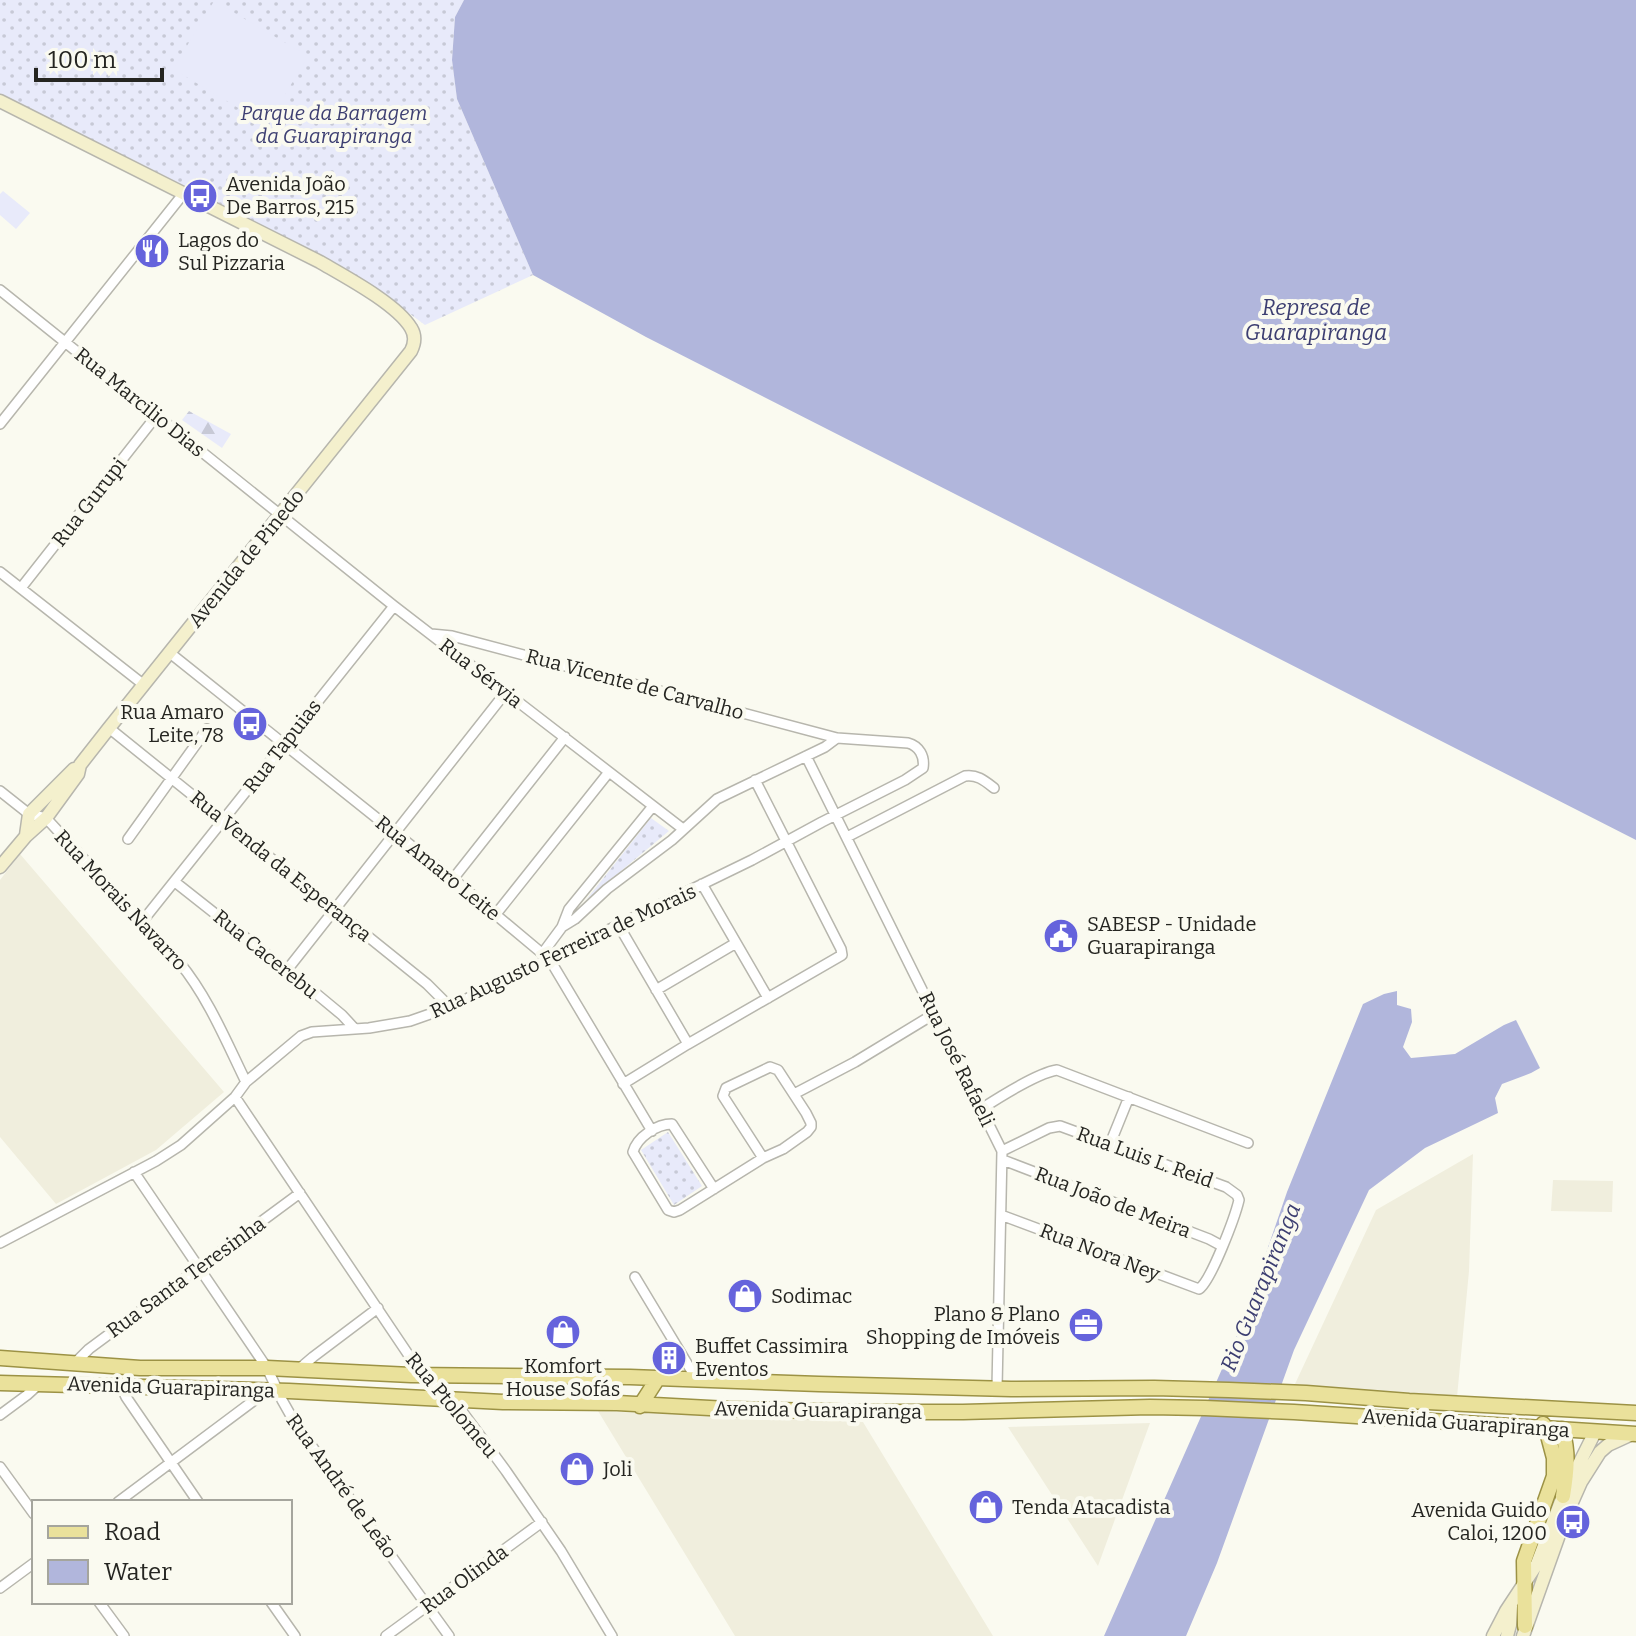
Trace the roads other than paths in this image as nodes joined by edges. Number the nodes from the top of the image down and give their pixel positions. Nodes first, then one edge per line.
1 (0, 101) edge
2 (184, 193) junction
3 (0, 290) edge
4 (65, 342) junction
5 (157, 415) junction
6 (0, 424) edge
7 (280, 515) junction
8 (0, 572) edge
9 (21, 588) junction
10 (394, 606) junction
11 (431, 634) junction
12 (170, 653) junction
13 (144, 685) junction
14 (506, 692) junction
15 (109, 728) junction
16 (207, 729) dead end
17 (565, 737) junction
18 (837, 738) junction
19 (283, 744) junction
20 (806, 756) junction
21 (924, 764) joint
22 (80, 765) junction
23 (609, 772) junction
24 (171, 779) junction
25 (755, 780) junction
26 (994, 788) dead end
27 (0, 791) edge
28 (653, 806) junction
29 (29, 814) junction
30 (836, 815) junction
31 (46, 818) junction
32 (223, 820) junction
33 (683, 829) junction
34 (394, 833) junction
35 (26, 836) junction
36 (847, 837) junction
37 (128, 839) dead end
38 (786, 842) junction
39 (0, 867) edge
40 (453, 879) junction
41 (175, 882) junction
42 (702, 884) junction
43 (334, 910) junction
44 (496, 914) junction
45 (141, 923) junction
46 (619, 926) junction
47 (562, 927) junction
48 (736, 943) junction
49 (546, 957) junction
50 (287, 970) junction
51 (656, 990) junction
52 (768, 998) junction
53 (450, 1007) junction
54 (934, 1014) junction
55 (354, 1028) junction
56 (688, 1044) junction
57 (246, 1082) junction
58 (623, 1084) junction
59 (794, 1094) junction
60 (235, 1097) junction
61 (1129, 1097) junction
62 (981, 1109) junction
63 (652, 1131) junction
64 (1248, 1143) dead end
65 (1110, 1144) junction
66 (1003, 1155) junction
67 (763, 1158) junction
68 (134, 1172) junction
69 (714, 1189) junction
70 (300, 1193) junction
71 (1001, 1215) junction
72 (0, 1243) edge
73 (1222, 1246) junction
74 (199, 1267) junction
75 (635, 1277) dead end
76 (378, 1308) junction
77 (0, 1358) edge
78 (74, 1364) junction
79 (267, 1368) junction
80 (299, 1369) junction
81 (422, 1374) junction
82 (658, 1378) junction
83 (697, 1380) junction
84 (0, 1383) edge
85 (40, 1383) junction
86 (121, 1386) junction
87 (997, 1388) junction
88 (272, 1391) junction
89 (452, 1400) junction
90 (640, 1406) junction
91 (1531, 1408) junction
92 (963, 1412) junction
93 (1615, 1412) junction
94 (1636, 1413) edge
95 (0, 1415) edge
96 (1546, 1428) junction
97 (1562, 1429) junction
98 (1595, 1432) junction
99 (1634, 1434) edge
100 (171, 1463) junction
101 (0, 1467) edge
102 (1563, 1496) junction
103 (121, 1500) edge
104 (197, 1500) edge
105 (32, 1511) edge
106 (542, 1522) junction
107 (32, 1564) edge
108 (1523, 1583) junction
109 (0, 1588) edge
110 (1511, 1602) junction
111 (100, 1604) edge
112 (272, 1604) edge
113 (427, 1606) junction
114 (1524, 1631) edge
115 (1508, 1634) edge
116 (124, 1636) edge
117 (295, 1636) edge
118 (386, 1636) edge
119 (449, 1636) edge
120 (612, 1636) edge
121 (1493, 1636) edge

1 - 2 street
2 - 4 street
2 - 7 street, Avenida de Pinedo
3 - 4 street, Rua Marcilio Dias
4 - 5 street, Rua Marcilio Dias
4 - 6 street
5 - 7 street, Rua Marcilio Dias
5 - 9 street, Rua Gurupi
7 - 10 street, Rua Sérvia
7 - 12 street, Avenida de Pinedo
8 - 9 street
9 - 13 street
10 - 11 street, Rua Sérvia
10 - 19 street, Rua Tapuias
11 - 14 street, Rua Sérvia
11 - 18 street, Rua Vicente de Carvalho
12 - 13 street, Avenida de Pinedo
12 - 19 street, Rua Amaro Leite
13 - 15 street, Avenida de Pinedo
14 - 17 street, Rua Sérvia
14 - 34 street
15 - 22 street, Avenida de Pinedo
15 - 24 street, Rua Venda da Esperança
16 - 24 street
17 - 23 street, Rua Sérvia
17 - 40 street
18 - 20 street
18 - 21 street, Rua Vicente de Carvalho
19 - 32 street, Rua Tapuias
19 - 34 street, Rua Amaro Leite
20 - 25 street
20 - 30 street, Rua José Rafaeli
21 - 30 street, Rua Augusto Ferreira de Morais
22 - 29 street, Avenida de Pinedo
22 - 31 street, Avenida de Pinedo
23 - 28 street, Rua Sérvia
23 - 44 street
24 - 32 street, Rua Venda da Esperança
24 - 37 street
25 - 33 street
25 - 38 street
26 - 36 street
27 - 29 street
28 - 33 street, Rua Sérvia
28 - 47 street
29 - 31 street, Rua Morais Navarro
29 - 35 street
30 - 36 street, Rua José Rafaeli
30 - 38 street, Rua Augusto Ferreira de Morais
31 - 35 street, Avenida de Pinedo
31 - 45 street, Rua Morais Navarro
32 - 41 street, Rua Tapuias
32 - 43 street, Rua Venda da Esperança
33 - 47 street
34 - 40 street, Rua Amaro Leite
34 - 43 street
35 - 39 street, Avenida de Pinedo
36 - 54 street, Rua José Rafaeli
38 - 42 street, Rua Augusto Ferreira de Morais
38 - 52 street
40 - 44 street, Rua Amaro Leite
41 - 45 street, Rua Tapuias
41 - 50 street, Rua Cacerebu
42 - 46 street, Rua Augusto Ferreira de Morais
42 - 48 street
43 - 50 street
43 - 53 street, Rua Venda da Esperança
44 - 49 street, Rua Amaro Leite
45 - 57 street, Rua Morais Navarro
46 - 49 street, Rua Augusto Ferreira de Morais
46 - 51 street
47 - 49 street
48 - 51 street
48 - 52 street
49 - 53 street, Rua Augusto Ferreira de Morais
49 - 58 street, Rua Amaro Leite
50 - 55 street, Rua Cacerebu
51 - 56 street
52 - 56 street
53 - 55 street, Rua Augusto Ferreira de Morais
54 - 59 street
54 - 62 street, Rua José Rafaeli
55 - 57 street, Rua Augusto Ferreira de Morais
56 - 58 street
57 - 60 street, Rua Augusto Ferreira de Morais
58 - 63 street, Rua Amaro Leite
59 - 67 street
59 - 67 street
60 - 68 street, Rua Augusto Ferreira de Morais
60 - 70 street, Rua Ptolomeu
61 - 62 street
61 - 64 street
61 - 65 street
62 - 66 street, Rua José Rafaeli
63 - 69 street
63 - 69 street
65 - 66 street, Rua Luis L. Reid
65 - 73 street, Rua Luis L. Reid
66 - 71 street, Rua José Rafaeli
66 - 73 street, Rua João de Meira
67 - 69 street
68 - 72 street, Rua Augusto Ferreira de Morais
68 - 74 street, Rua André de Leão
70 - 74 street, Rua Santa Teresinha
70 - 76 street, Rua Ptolomeu
71 - 73 street, Rua Nora Ney
71 - 87 street, Rua José Rafaeli
74 - 78 street, Rua Santa Teresinha
74 - 79 street, Rua André de Leão
75 - 83 street
76 - 80 street
76 - 81 street, Rua Ptolomeu
77 - 78 main road, Avenida Guarapiranga
78 - 79 main road, Avenida Guarapiranga
79 - 80 main road, Avenida Guarapiranga
79 - 88 street, Rua André de Leão
80 - 81 main road, Avenida Guarapiranga
81 - 82 main road, Avenida Guarapiranga
81 - 89 street, Rua Ptolomeu
82 - 83 main road, Avenida Guarapiranga
82 - 90 main road
83 - 87 main road, Avenida Guarapiranga
84 - 85 main road, Avenida Guarapiranga
85 - 86 main road, Avenida Guarapiranga
85 - 95 street
86 - 88 main road, Avenida Guarapiranga
86 - 100 street
87 - 91 main road, Avenida Guarapiranga
87 - 92 main road
88 - 89 main road, Avenida Guarapiranga
88 - 100 street
88 - 113 street, Rua André de Leão
89 - 90 main road, Avenida Guarapiranga
89 - 106 street, Rua Ptolomeu
90 - 92 main road, Avenida Guarapiranga
91 - 93 main road, Avenida Guarapiranga
91 - 96 main road
92 - 96 main road, Avenida Guarapiranga
93 - 94 main road, Avenida Guarapiranga
93 - 98 main road
96 - 97 main road, Avenida Guarapiranga
96 - 108 main road
97 - 98 main road, Avenida Guarapiranga
97 - 102 main road
98 - 99 main road, Avenida Guarapiranga
98 - 102 street
99 - 114 street
100 - 103 street
100 - 104 street
101 - 105 street
102 - 108 street
106 - 113 street, Rua Olinda
106 - 120 street, Rua Ptolomeu
107 - 109 street
108 - 110 street
108 - 114 main road
110 - 115 street
110 - 121 street
111 - 116 street
112 - 117 street
113 - 118 street, Rua Olinda
113 - 119 street, Rua André de Leão

